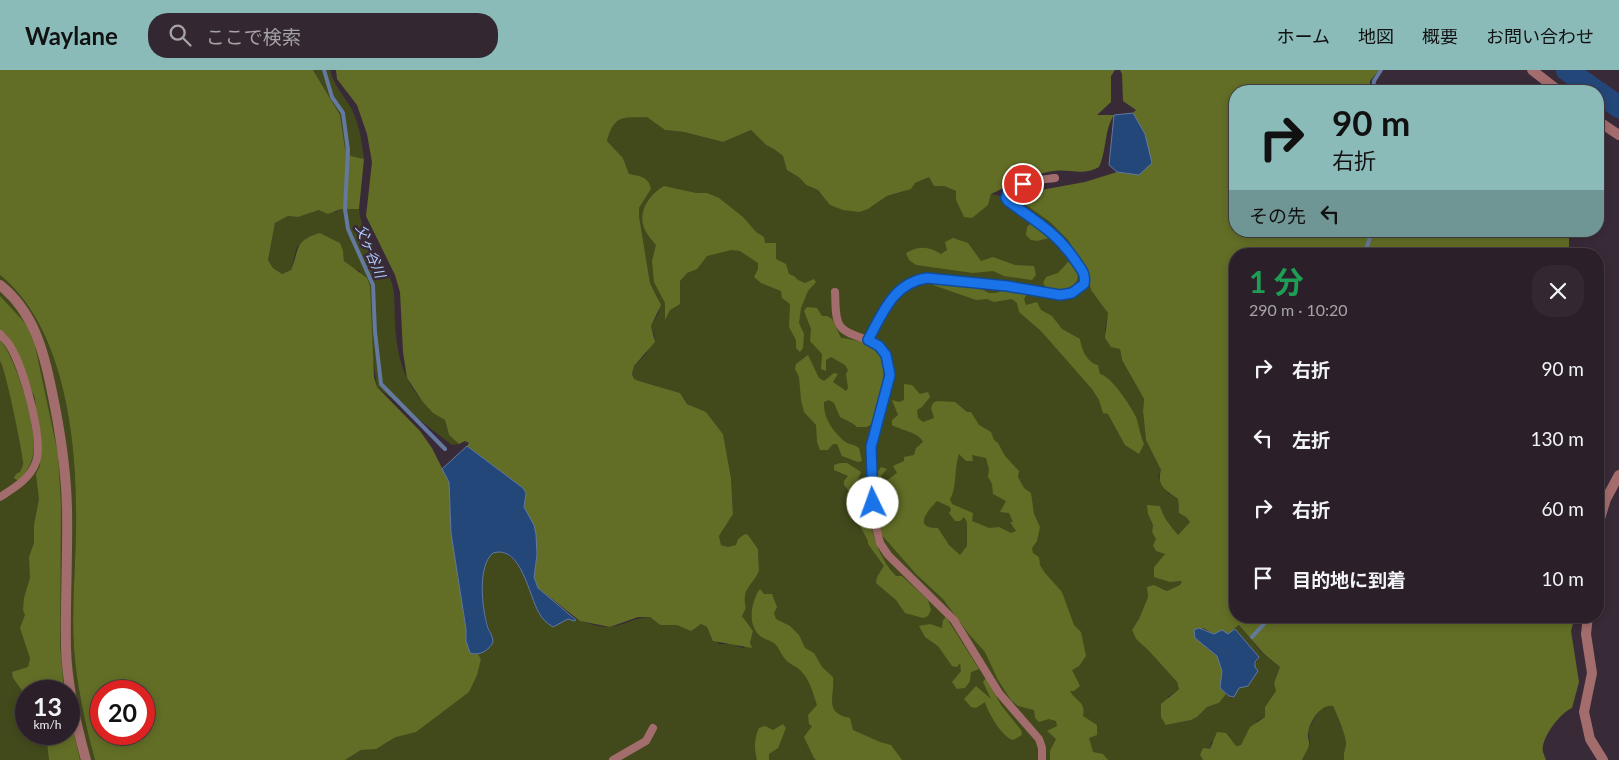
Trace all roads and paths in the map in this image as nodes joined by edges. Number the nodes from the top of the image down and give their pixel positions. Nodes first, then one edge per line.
1 (1532, 70) edge
2 (1551, 85) edge
3 (1604, 124) edge
4 (1619, 135) edge
5 (1055, 178) dead end
6 (0, 285) edge
7 (835, 292) dead end
8 (0, 334) edge
9 (868, 340) junction
10 (1619, 475) edge
11 (0, 497) edge
12 (1604, 506) edge
13 (1587, 623) edge
14 (653, 728) dead end
15 (86, 760) edge
16 (613, 760) edge
17 (1042, 760) edge
18 (1603, 760) edge

1 - 2 street
3 - 4 street
5 - 9 lane
6 - 15 street
7 - 9 lane
8 - 11 lane
9 - 17 lane
10 - 12 street
13 - 18 street
14 - 16 lane

